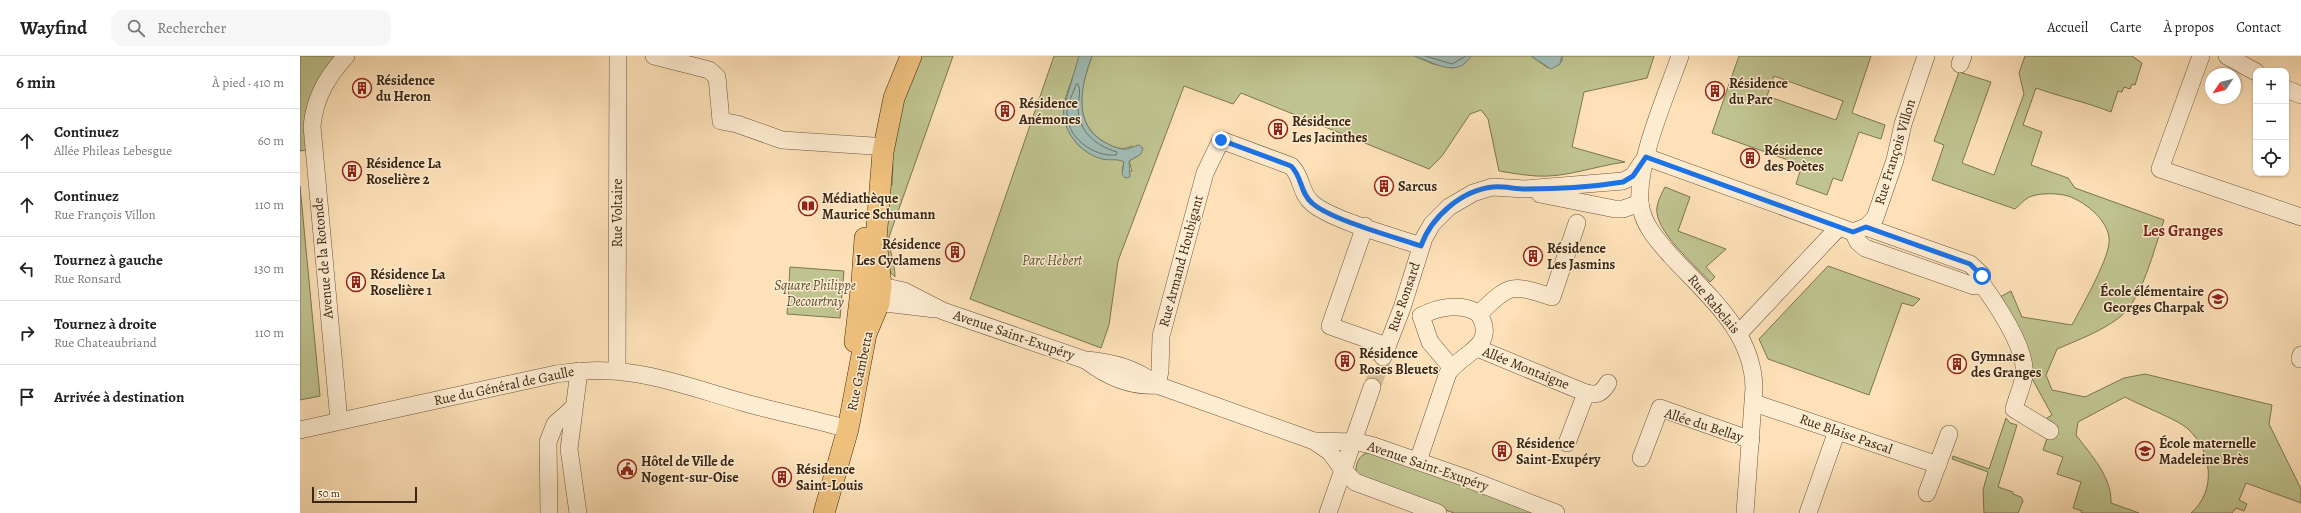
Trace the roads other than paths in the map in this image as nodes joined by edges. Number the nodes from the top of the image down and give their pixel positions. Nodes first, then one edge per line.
1 (346, 56) edge
2 (618, 56) edge
3 (654, 56) edge
4 (902, 56) edge
5 (911, 56) edge
6 (1680, 56) edge
7 (1926, 56) edge
8 (2201, 56) edge
9 (2227, 56) edge
10 (2254, 66) edge
11 (2289, 90) edge
12 (2301, 95) edge
13 (873, 146) junction
14 (1646, 157) junction
15 (1525, 189) junction
16 (1640, 203) junction
17 (2301, 217) edge
18 (1577, 223) dead end
19 (1365, 226) junction
20 (1853, 229) junction
21 (1421, 246) junction
22 (871, 293) junction
23 (1402, 308) junction
24 (1479, 314) junction
25 (1421, 316) junction
26 (1740, 332) junction
27 (1477, 348) junction
28 (1451, 367) junction
29 (617, 370) junction
30 (579, 371) junction
31 (1608, 383) dead end
32 (1157, 384) junction
33 (1372, 387) tunnel mouth
34 (1586, 393) junction
35 (1754, 403) junction
36 (573, 408) junction
37 (339, 421) junction
38 (843, 428) junction
39 (300, 430) edge
40 (1837, 431) junction
41 (2050, 431) dead end
42 (1949, 434) dead end
43 (1751, 440) junction
44 (1314, 441) junction
45 (1352, 442) junction
46 (1567, 443) dead end
47 (1641, 458) dead end
48 (1418, 461) junction
49 (1938, 465) junction
50 (1343, 470) junction
51 (1927, 493) dead end
52 (1544, 509) edge
53 (1748, 512) edge
54 (549, 513) edge
55 (578, 513) edge
56 (813, 513) edge
57 (824, 513) edge
58 (1328, 513) edge
59 (1438, 513) edge
60 (1556, 513) edge
61 (1808, 513) edge

1 - 37 street, Avenue de la Rotonde
2 - 29 street, Rue Voltaire
3 - 13 street
4 - 13 main road, Rue Gambetta
5 - 22 main road, Rue Gambetta
6 - 14 street
7 - 20 street, Rue François Villon
8 - 17 street
9 - 10 street
11 - 12 street
13 - 22 main road, Rue Gambetta
14 - 15 street, Rue Ronsard
14 - 16 street, Rue Rabelais
14 - 20 street
15 - 16 street, Rue Ronsard
15 - 21 street, Rue Ronsard
16 - 26 street, Rue Rabelais
18 - 24 street
19 - 21 street
19 - 23 street, Rue Ronsard
19 - 32 street, Rue Armand Houbigant
20 - 26 street, Rue François Villon
20 - 41 street
21 - 23 street, Rue Ronsard
22 - 32 street, Avenue Saint-Exupéry
22 - 38 main road, Rue Gambetta
23 - 25 street
24 - 25 street
24 - 27 street
25 - 28 street
26 - 35 street, Rue Rabelais
27 - 28 street, Allée Montaigne
27 - 34 street, Allée Montaigne
28 - 48 street
29 - 30 street, Rue du Général de Gaulle
29 - 38 street, Rue du Général de Gaulle
30 - 36 street
30 - 37 street, Rue du Général de Gaulle
31 - 34 street, Allée Montaigne
32 - 44 street, Avenue Saint-Exupéry
33 - 45 street
34 - 46 street, Allée Montaigne
35 - 40 street, Rue Blaise Pascal
35 - 43 street, Rue Rabelais
36 - 54 street
36 - 55 street
37 - 39 street, Rue du Général de Gaulle
38 - 56 main road
38 - 57 main road
40 - 49 street, Rue Blaise Pascal
40 - 61 street
42 - 49 street
43 - 47 street, Allée du Bellay
43 - 53 street, Rue Rabelais
44 - 45 street, Avenue Saint-Exupéry
44 - 50 street, Avenue Saint-Exupéry
45 - 48 street, Avenue Saint-Exupéry
45 - 50 street
48 - 52 street, Avenue Saint-Exupéry
49 - 51 street
50 - 58 street
50 - 59 street, Avenue Saint-Exupéry
52 - 60 street, Avenue Saint-Exupéry

